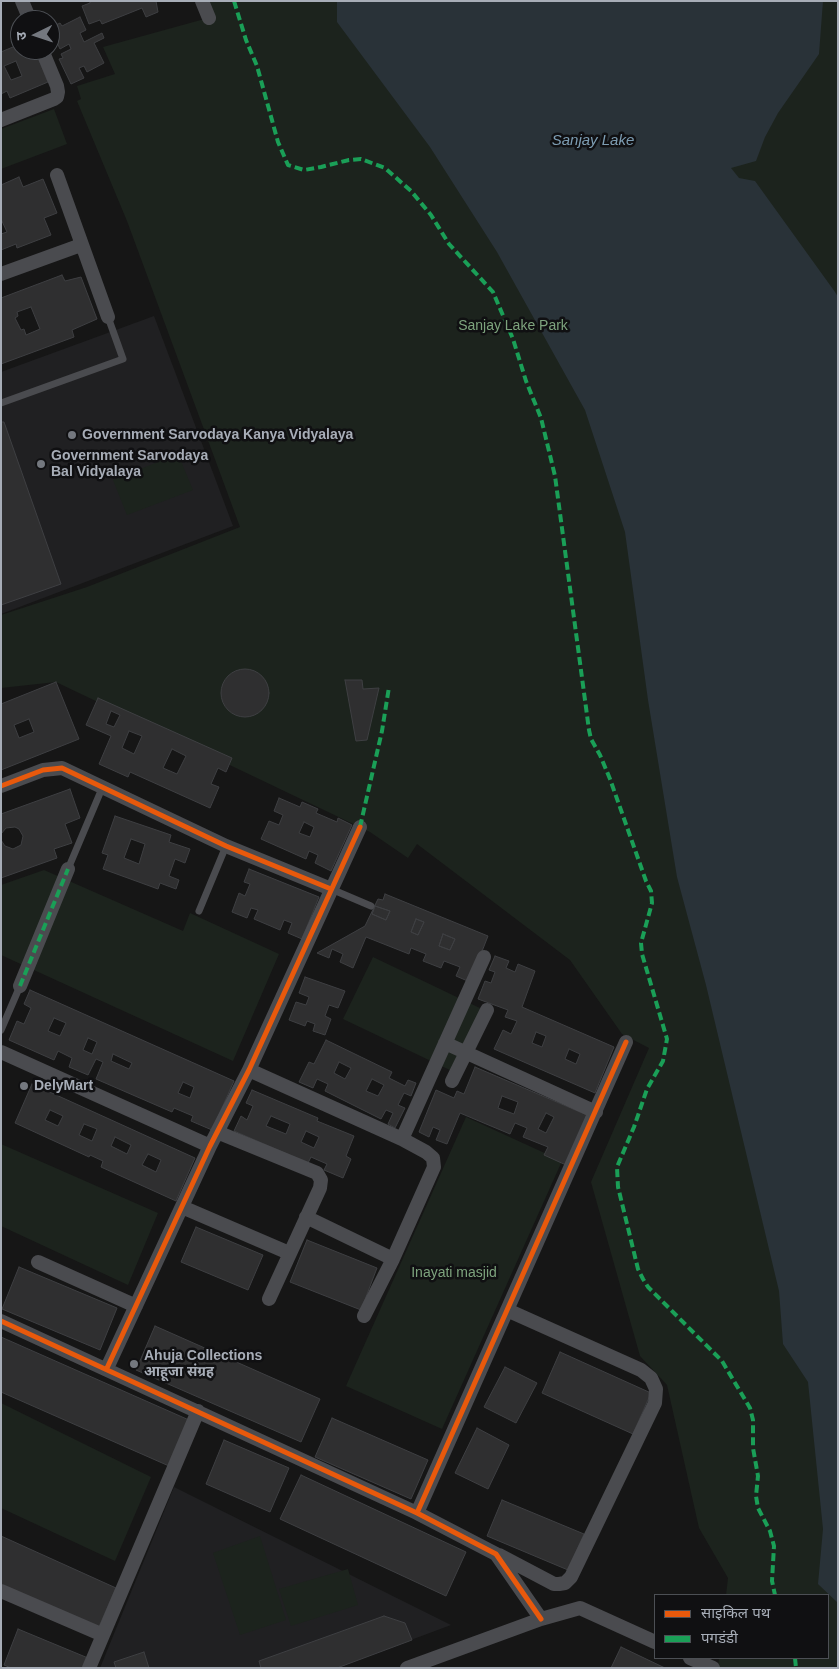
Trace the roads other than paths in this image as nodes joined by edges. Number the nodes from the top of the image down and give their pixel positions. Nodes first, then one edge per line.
1 (202, 1) edge
2 (209, 18) dead end
3 (46, 60) edge
4 (1, 120) edge
5 (56, 174) dead end
6 (81, 245) junction
7 (1, 274) edge
8 (108, 317) joint
9 (1, 404) edge
10 (1, 786) edge
11 (102, 786) junction
12 (360, 827) dead end
13 (226, 846) junction
14 (68, 869) joint
15 (331, 889) junction
16 (371, 906) dead end
17 (199, 911) dead end
18 (484, 957) dead end
19 (20, 986) joint
20 (486, 1010) dead end
21 (1, 1030) edge
22 (626, 1042) dead end
23 (445, 1043) junction
24 (1, 1052) edge
25 (468, 1052) junction
26 (249, 1070) junction
27 (452, 1081) dead end
28 (596, 1112) junction
29 (217, 1132) junction
30 (402, 1139) junction
31 (210, 1146) junction
32 (182, 1207) junction
33 (306, 1216) junction
34 (290, 1253) junction
35 (392, 1259) junction
36 (38, 1262) dead end
37 (269, 1299) dead end
38 (136, 1306) junction
39 (507, 1310) junction
40 (364, 1316) dead end
41 (1, 1321) edge
42 (107, 1368) junction
43 (198, 1411) junction
44 (418, 1513) junction
45 (496, 1554) junction
46 (1, 1591) edge
47 (541, 1620) junction
48 (103, 1634) junction
49 (654, 1642) edge
50 (692, 1659) edge
51 (89, 1668) edge
52 (407, 1668) edge
53 (713, 1668) edge

1 - 2 street
3 - 4 street
5 - 6 street
6 - 7 street
6 - 8 street
8 - 9 lane
10 - 11 street
11 - 13 street
11 - 14 lane
12 - 15 street
13 - 15 street
13 - 17 lane
14 - 19 street
15 - 16 lane
15 - 26 street
18 - 23 street
19 - 21 lane
20 - 25 street
22 - 28 street
23 - 25 street
23 - 30 street
24 - 31 street
25 - 27 street
25 - 28 street
26 - 29 street
26 - 30 street
28 - 39 street
29 - 31 street
29 - 33 street
30 - 35 street
31 - 32 street
32 - 34 street
32 - 38 street
33 - 34 street
33 - 35 street
34 - 37 street
35 - 40 street
36 - 38 street
38 - 42 street
39 - 44 street
39 - 45 street
41 - 42 street
42 - 43 street
43 - 44 street
43 - 48 street
44 - 45 street
45 - 47 street
46 - 48 street
47 - 49 street
47 - 52 street
48 - 51 street
50 - 53 street

